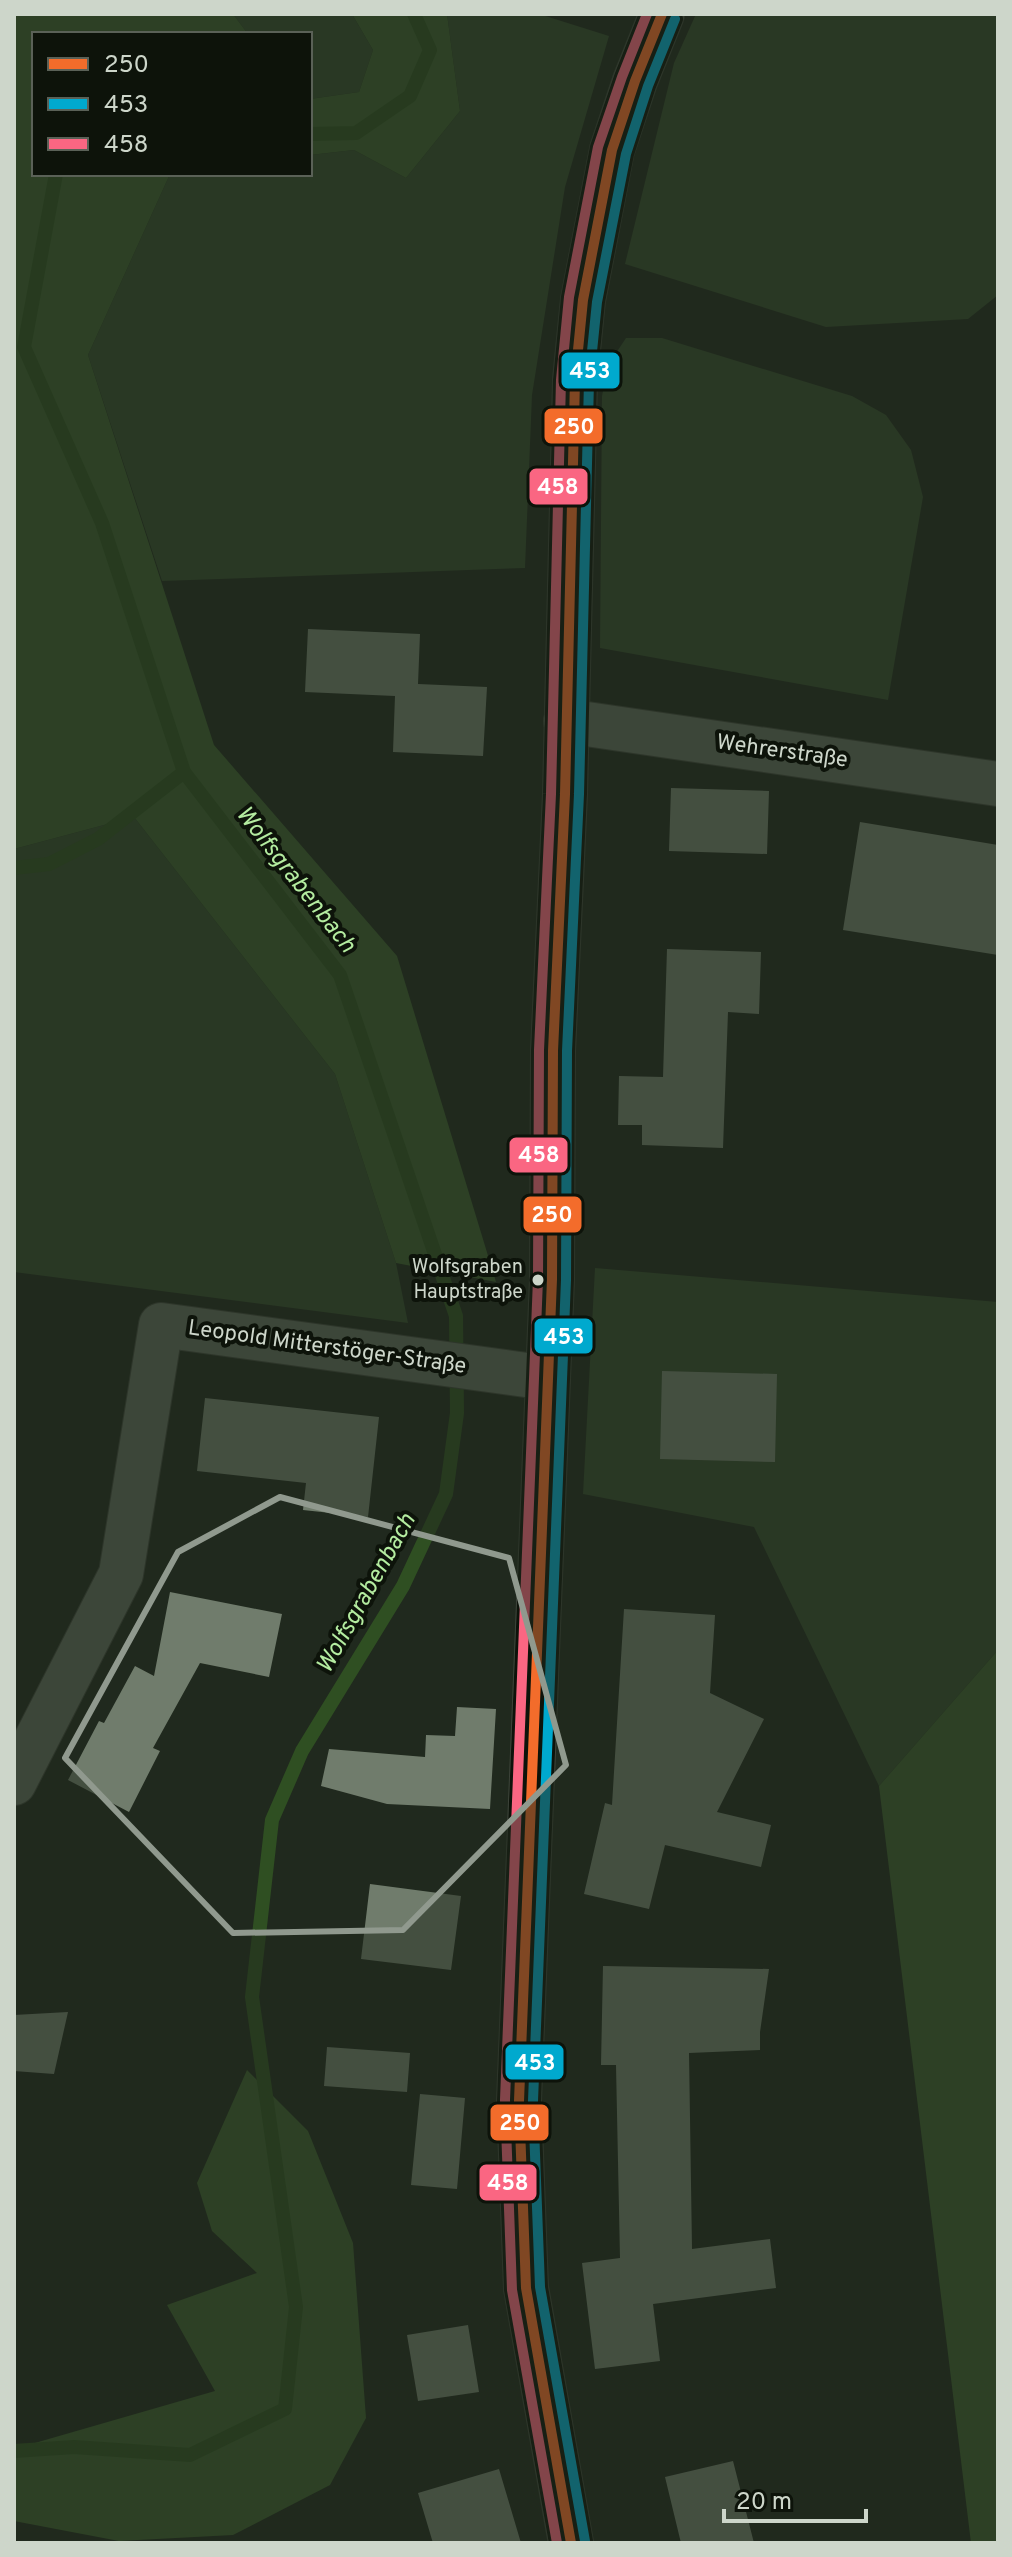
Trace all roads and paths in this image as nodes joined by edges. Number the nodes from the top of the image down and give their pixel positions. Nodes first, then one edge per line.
1 (662, 14) edge
2 (566, 721) junction
3 (998, 784) edge
4 (548, 1378) junction
5 (14, 1783) edge
6 (571, 2543) edge

1 - 2 main road
2 - 3 street, Wehrerstraße
2 - 4 main road
4 - 5 street, Leopold Mitterstöger-Straße
4 - 6 main road

